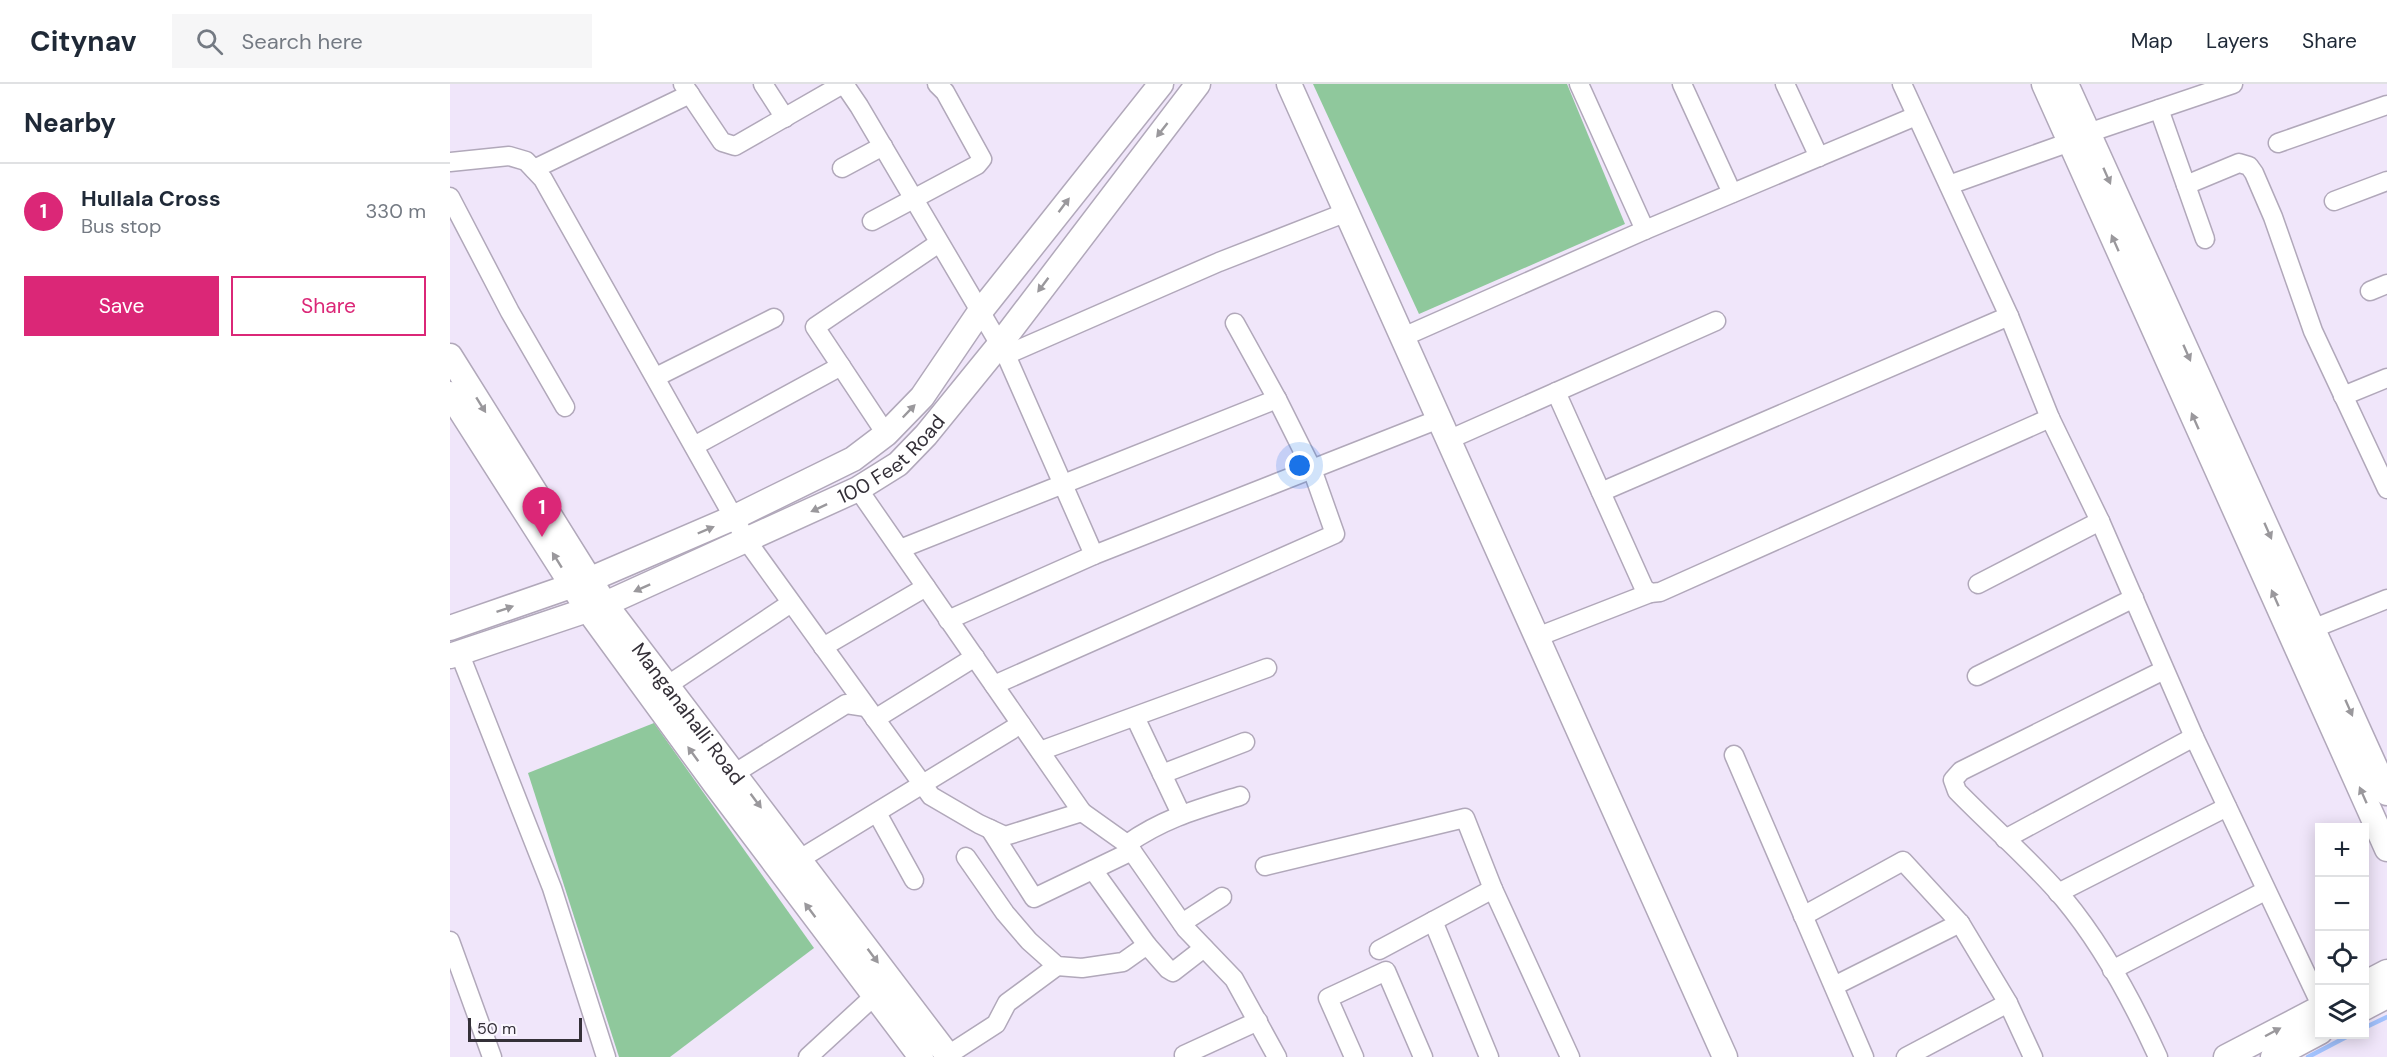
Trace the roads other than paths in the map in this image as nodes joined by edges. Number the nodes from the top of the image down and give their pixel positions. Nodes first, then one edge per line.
1 (763, 84) edge
2 (844, 84) edge
3 (937, 84) edge
4 (1161, 84) edge
5 (1198, 84) edge
6 (1289, 84) edge
7 (1579, 84) edge
8 (1682, 84) edge
9 (1785, 84) edge
10 (1902, 84) edge
11 (2044, 84) edge
12 (2066, 84) edge
13 (2233, 84) edge
14 (2213, 87) edge
15 (686, 89) edge
16 (2387, 105) edge
17 (2159, 110) junction
18 (1916, 116) junction
19 (785, 118) junction
20 (2079, 138) junction
21 (2278, 143) dead end
22 (883, 146) junction
23 (1819, 157) junction
24 (450, 162) edge
25 (842, 168) dead end
26 (534, 169) junction
27 (2387, 181) edge
28 (1949, 185) junction
29 (2186, 185) junction
30 (1732, 193) junction
31 (450, 197) edge
32 (914, 198) junction
33 (2334, 201) dead end
34 (1347, 213) junction
35 (872, 221) dead end
36 (1645, 230) junction
37 (2205, 239) dead end
38 (939, 243) junction
39 (979, 313) junction
40 (2010, 316) junction
41 (774, 318) dead end
42 (1716, 321) dead end
43 (1235, 324) dead end
44 (1403, 337) junction
45 (1003, 349) junction
46 (450, 356) edge
47 (842, 366) junction
48 (656, 377) junction
49 (2387, 378) edge
50 (1556, 392) junction
51 (450, 394) edge
52 (2343, 396) junction
53 (1277, 399) junction
54 (565, 407) dead end
55 (2050, 418) junction
56 (1444, 429) junction
57 (886, 434) junction
58 (694, 446) junction
59 (1312, 469) junction
60 (1064, 485) junction
61 (858, 489) junction
62 (2387, 489) edge
63 (1601, 492) junction
64 (735, 517) junction
65 (2100, 521) junction
66 (747, 542) junction
67 (900, 549) junction
68 (1094, 555) junction
69 (582, 582) junction
70 (1978, 584) dead end
71 (926, 587) junction
72 (1650, 593) junction
73 (2134, 598) junction
74 (2387, 599) edge
75 (791, 603) junction
76 (596, 607) junction
77 (948, 620) junction
78 (450, 628) edge
79 (2302, 633) junction
80 (1537, 637) junction
81 (823, 647) junction
82 (454, 654) edge
83 (975, 657) junction
84 (1267, 668) dead end
85 (2164, 670) junction
86 (1977, 676) dead end
87 (668, 685) junction
88 (994, 685) junction
89 (870, 713) junction
90 (1135, 717) junction
91 (1021, 724) junction
92 (2194, 736) junction
93 (1245, 742) dead end
94 (1040, 752) junction
95 (1734, 755) dead end
96 (735, 773) junction
97 (1162, 774) junction
98 (923, 784) junction
99 (2387, 793) edge
100 (1240, 796) dead end
101 (2227, 807) junction
102 (1083, 812) junction
103 (876, 813) junction
104 (1181, 814) junction
105 (990, 829) junction
106 (2005, 839) junction
107 (1130, 848) junction
108 (2387, 849) edge
109 (966, 857) dead end
110 (800, 860) junction
111 (1265, 866) dead end
112 (1093, 870) junction
113 (914, 880) dead end
114 (1493, 889) junction
115 (2265, 891) junction
116 (2058, 893) junction
117 (1222, 897) dead end
118 (1803, 916) junction
119 (1433, 921) junction
120 (1182, 923) junction
121 (1960, 923) junction
122 (450, 941) edge
123 (1147, 945) junction
124 (1204, 948) junction
125 (1379, 950) dead end
126 (1057, 966) junction
127 (2112, 970) junction
128 (2387, 972) edge
129 (2369, 981) edge
130 (1834, 986) junction
131 (883, 988) junction
132 (2315, 995) edge
133 (2387, 996) edge
134 (2008, 1003) junction
135 (2369, 1005) edge
136 (2315, 1010) edge
137 (1258, 1021) junction
138 (2315, 1034) edge
139 (1184, 1055) dead end
140 (949, 1056) edge
141 (492, 1057) edge
142 (606, 1057) edge
143 (808, 1057) edge
144 (921, 1057) edge
145 (1277, 1057) edge
146 (1354, 1057) edge
147 (1423, 1057) edge
148 (1489, 1057) edge
149 (1570, 1057) edge
150 (1725, 1057) edge
151 (1864, 1057) edge
152 (1906, 1057) edge
153 (2033, 1057) edge
154 (2158, 1057) edge
155 (2226, 1057) edge
156 (2273, 1057) edge

1 - 19 street
2 - 19 street
2 - 22 street
3 - 32 street
39 -> 4 street, 100 Feet Road
5 -> 45 street, 100 Feet Road
6 - 34 street
7 - 36 street
8 - 30 street
9 - 23 street
10 - 18 street
11 - 20 street
12 - 20 street
13 - 14 street
14 - 17 street
15 - 19 street
15 - 26 street
16 - 21 street
17 - 20 street
17 - 29 street
18 - 23 street
18 - 28 street
20 - 28 street
20 - 79 street
22 - 25 street
22 - 32 street
23 - 30 street
24 - 26 street
26 - 48 street
27 - 33 street
28 - 40 street
29 - 37 street
29 - 52 street
30 - 36 street
31 - 54 street
32 - 35 street
32 - 38 street
34 - 44 street
34 - 45 street
36 - 44 street
38 - 39 street
38 - 47 street
39 - 45 street
57 -> 39 street, 100 Feet Road
40 - 55 street
40 - 63 street
41 - 48 street
42 - 50 street
43 - 53 street
44 - 56 street
45 - 60 street
45 - 61 street, 100 Feet Road
46 -> 69 street, Manganahalli Road
47 - 57 street
47 - 58 street
48 - 58 street
49 - 52 street
50 - 56 street
50 - 63 street
69 -> 51 street, Manganahalli Road
52 - 62 street
53 - 59 street
53 - 60 street
55 - 65 street
55 - 72 street
56 - 59 street
56 - 80 street
57 - 64 street, 100 Feet Road
58 - 64 street
59 - 68 street
59 - 88 street
60 - 67 street
60 - 68 street
61 -> 66 street, 100 Feet Road
61 - 67 street
63 - 72 street
64 - 66 street
69 -> 64 street, 100 Feet Road
65 - 70 street
65 - 73 street
66 - 75 street
66 -> 76 street, 100 Feet Road
67 - 71 street
68 - 77 street
69 - 76 street, Manganahalli Road
78 -> 69 street, 100 Feet Road
71 - 77 street
71 - 81 street
72 - 80 street
73 - 85 street
73 - 86 street
74 - 79 street
75 - 81 street
75 - 87 street
76 - 82 street, 100 Feet Road
76 - 87 street, Manganahalli Road
131 -> 76 street, Manganahalli Road
77 - 83 street
79 -> 99 street
108 -> 79 street
80 - 150 street
81 - 89 street
82 - 142 street
83 - 88 street
83 - 89 street
84 - 90 street
85 - 92 street
85 - 106 street
87 - 96 street, Manganahalli Road
88 - 91 street
89 - 96 street
89 - 98 street
90 - 94 street
90 - 97 street
91 - 94 street
91 - 98 street
92 - 101 street
92 - 106 street
93 - 97 street
94 - 102 street
95 - 118 street
96 -> 110 street, Manganahalli Road
97 - 104 street
98 - 103 street
98 - 105 street
100 - 104 street
101 - 115 street
101 - 116 street
102 - 105 street
102 - 107 street
103 - 110 street
103 - 113 street
104 - 107 street
105 - 112 street
106 - 116 street
107 - 112 street
107 - 120 street
109 - 126 street
110 -> 131 street, Manganahalli Road
111 - 114 street
112 - 123 street
114 - 119 street
114 - 149 street
115 - 127 street
115 - 132 street
116 - 127 street
117 - 120 street
118 - 121 street
118 - 130 street
119 - 125 street
119 - 148 street
120 - 124 street
121 - 130 street
121 - 134 street
122 - 141 street
123 - 124 street
123 - 126 street
124 - 137 street
126 - 140 street
127 - 154 street
128 - 129 street
130 - 151 street
131 - 140 street, Manganahalli Road
131 - 143 street
131 - 144 street, Manganahalli Road
133 - 135 street
134 - 152 street
134 - 153 street
155 -> 136 street
137 - 139 street
137 - 145 street
138 - 156 street
146 - 147 street

